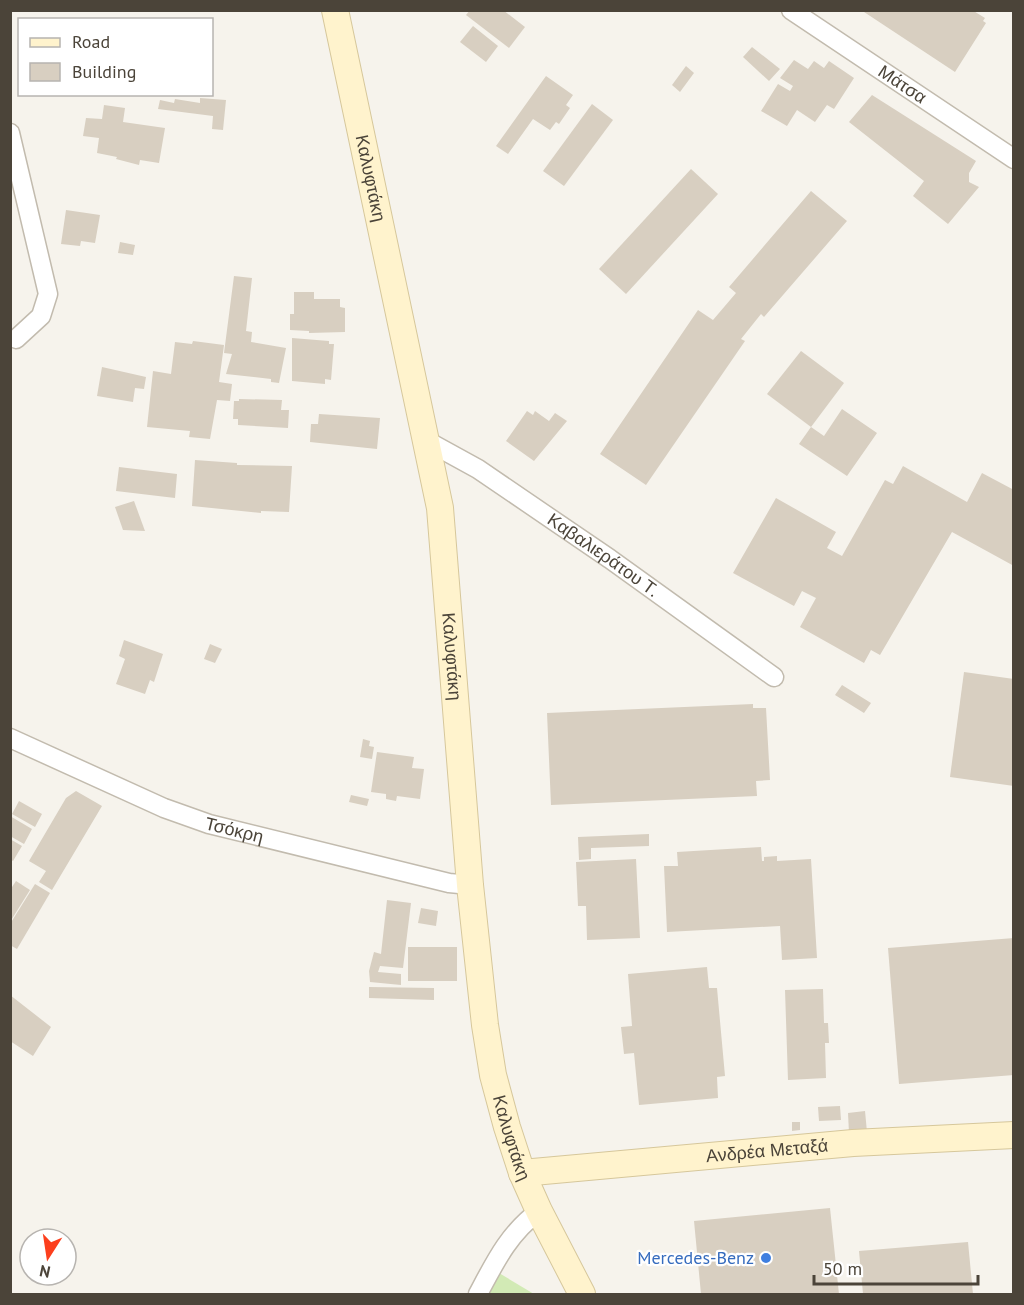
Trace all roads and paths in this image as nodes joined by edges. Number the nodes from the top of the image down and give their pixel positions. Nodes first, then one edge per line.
1 (335, 10) edge
2 (790, 10) edge
3 (10, 133) edge
4 (1014, 159) edge
5 (16, 339) dead end
6 (427, 441) junction
7 (774, 677) dead end
8 (10, 738) edge
9 (470, 885) junction
10 (1014, 1135) edge
11 (522, 1173) junction
12 (539, 1211) junction
13 (478, 1294) edge
14 (582, 1294) edge

1 - 6 main road, Καλυφτάκη
2 - 4 street, Μάτσα
3 - 5 street
6 - 7 street, Καβαλιεράτου Τ.
6 - 9 main road, Καλυφτάκη
8 - 9 street, Τσόκρη
9 - 11 main road, Καλυφτάκη
10 - 11 main road, Ανδρέα Μεταξά
11 - 12 main road, Καλυφτάκη
12 - 13 street
12 - 14 main road, Καλυφτάκη

